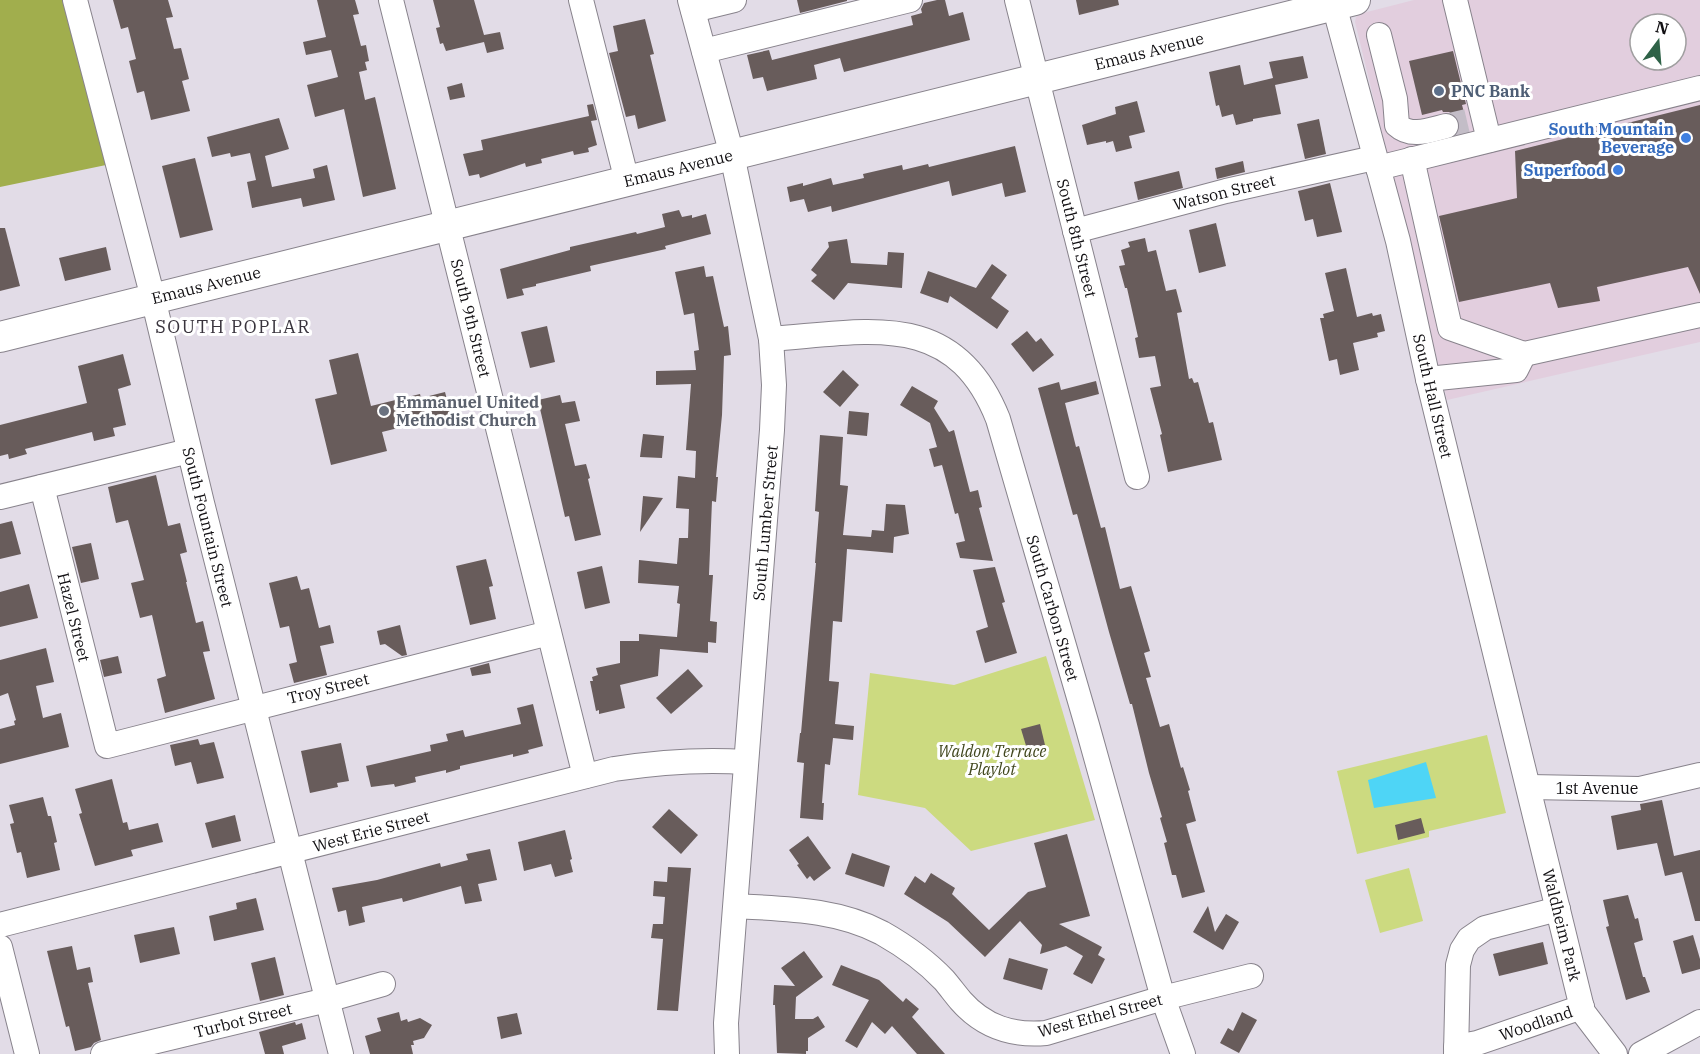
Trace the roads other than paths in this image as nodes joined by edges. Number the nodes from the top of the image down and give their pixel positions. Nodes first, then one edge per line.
1 (75, 0) edge
2 (391, 0) edge
3 (581, 0) edge
4 (734, 0) edge
5 (910, 0) edge
6 (1017, 0) edge
7 (1455, 0) edge
8 (1345, 3) edge
9 (691, 5) edge
10 (1379, 34) dead end
11 (704, 51) junction
12 (1036, 80) junction
13 (1700, 88) edge
14 (1459, 116) junction
15 (1490, 140) junction
16 (732, 155) junction
17 (1412, 159) junction
18 (1376, 163) junction
19 (627, 181) junction
20 (448, 225) junction
21 (1075, 231) junction
22 (153, 298) junction
23 (1700, 315) edge
24 (0, 337) edge
25 (771, 339) junction
26 (1524, 354) junction
27 (1428, 379) junction
28 (189, 451) junction
29 (1137, 477) dead end
30 (42, 487) junction
31 (0, 497) edge
32 (549, 633) junction
33 (254, 707) junction
34 (107, 746) joint
35 (746, 762) junction
36 (1700, 775) edge
37 (585, 776) junction
38 (1529, 787) junction
39 (289, 852) junction
40 (735, 906) junction
41 (1558, 909) junction
42 (0, 925) edge
43 (0, 947) edge
44 (1251, 976) dead end
45 (382, 984) dead end
46 (1163, 998) junction
47 (327, 1000) junction
48 (1582, 1007) junction
49 (1700, 1022) edge
50 (1456, 1051) edge
51 (27, 1054) edge
52 (104, 1054) edge
53 (341, 1054) edge
54 (727, 1054) edge
55 (1183, 1054) edge
56 (1615, 1054) edge
57 (1641, 1054) edge

1 - 22 street, South Fountain Street
2 - 20 street, South 9th Street
3 - 19 street
4 - 9 street
5 - 11 street
6 - 12 street, South 8th Street
7 - 14 street
8 - 12 main road, Emaus Avenue
8 - 18 street, South Hall Street
9 - 11 street, South Lumber Street
10 - 14 street
11 - 16 street, South Lumber Street
12 - 16 main road, Emaus Avenue
12 - 21 street, South 8th Street
13 - 15 street, Watson Street
14 - 15 street
15 - 17 street, Watson Street
16 - 19 main road, Emaus Avenue
16 - 25 street, South Lumber Street
17 - 18 street, Watson Street
17 - 26 street
18 - 21 street, Watson Street
18 - 27 street, South Hall Street
19 - 20 main road, Emaus Avenue
20 - 22 main road, Emaus Avenue
20 - 32 street, South 9th Street
21 - 29 street, South 8th Street
22 - 24 main road, Emaus Avenue
22 - 28 street, South Fountain Street
23 - 26 street
25 - 35 street, South Lumber Street
25 - 46 street, South Carbon Street
26 - 27 street
27 - 38 street, South Hall Street
28 - 30 street
28 - 33 street, South Fountain Street
30 - 31 street
30 - 34 street, Hazel Street
32 - 33 street, Troy Street
32 - 37 street, South 9th Street
33 - 34 street, Troy Street
33 - 39 street, South Fountain Street
35 - 37 street, West Erie Street
35 - 40 street, South Lumber Street
36 - 38 street, 1st Avenue
37 - 39 street, West Erie Street
38 - 41 street, Waldheim Park
39 - 42 street, West Erie Street
39 - 47 street, South Fountain Street
40 - 46 street, West Ethel Street
40 - 54 street, South Lumber Street
41 - 48 street, Waldheim Park
41 - 50 street
43 - 51 street
44 - 46 street, West Ethel Street
45 - 47 street, Turbot Street
46 - 55 street, South Carbon Street
47 - 52 street, Turbot Street
47 - 53 street, South Fountain Street
48 - 50 street, Woodland
48 - 56 street, Waldheim Park
49 - 57 street

